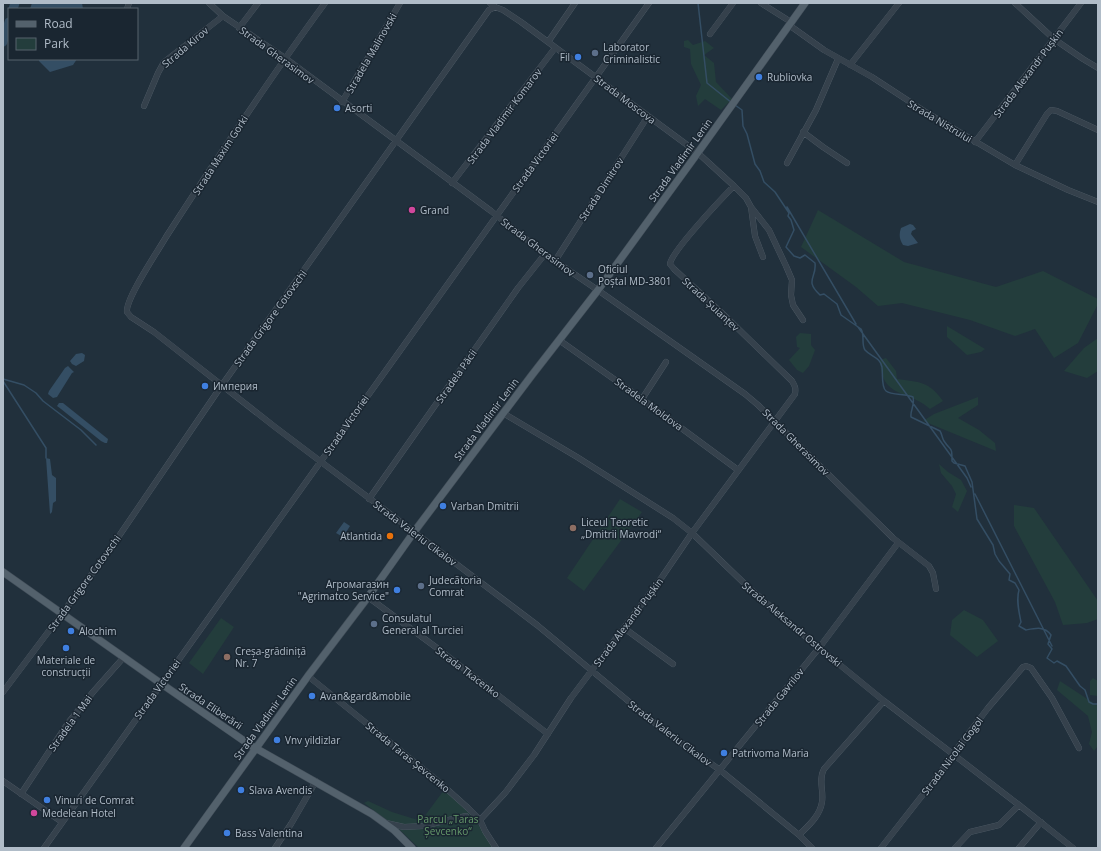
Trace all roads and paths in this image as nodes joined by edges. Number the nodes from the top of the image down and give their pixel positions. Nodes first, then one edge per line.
1 (209, 3) edge
2 (258, 3) edge
3 (324, 3) edge
4 (400, 3) edge
5 (575, 3) edge
6 (649, 3) edge
7 (733, 3) edge
8 (761, 3) edge
9 (805, 3) edge
10 (899, 3) edge
11 (1015, 3) edge
12 (1081, 3) edge
13 (493, 4) edge
14 (223, 16) junction
15 (790, 23) junction
16 (239, 28) junction
17 (710, 34) dead end
18 (1054, 39) junction
19 (548, 42) junction
20 (555, 48) junction
21 (284, 58) junction
22 (838, 59) junction
23 (850, 65) junction
24 (1098, 68) edge
25 (596, 78) junction
26 (342, 102) junction
27 (144, 106) dead end
28 (648, 116) junction
29 (1098, 130) edge
30 (804, 132) junction
31 (396, 140) junction
32 (975, 142) junction
33 (698, 153) junction
34 (787, 163) dead end
35 (847, 163) dead end
36 (1015, 165) junction
37 (452, 183) junction
38 (734, 186) junction
39 (1098, 202) edge
40 (751, 207) junction
41 (496, 215) junction
42 (545, 254) junction
43 (762, 257) dead end
44 (555, 261) junction
45 (598, 290) junction
46 (127, 312) joint
47 (803, 320) dead end
48 (559, 340) junction
49 (666, 362) dead end
50 (222, 385) junction
51 (642, 399) junction
52 (503, 413) junction
53 (774, 421) junction
54 (321, 461) junction
55 (738, 470) junction
56 (369, 499) junction
57 (414, 532) junction
58 (692, 533) junction
59 (898, 543) junction
60 (3, 572) edge
61 (936, 589) dead end
62 (368, 597) junction
63 (63, 613) junction
64 (624, 628) junction
65 (819, 648) junction
66 (124, 657) junction
67 (673, 664) dead end
68 (591, 671) junction
69 (308, 676) junction
70 (161, 684) junction
71 (3, 692) edge
72 (884, 701) junction
73 (548, 734) junction
74 (256, 748) junction
75 (1079, 748) dead end
76 (954, 755) junction
77 (720, 770) junction
78 (3, 781) edge
79 (316, 781) junction
80 (21, 794) junction
81 (1019, 805) junction
82 (466, 816) dead end
83 (480, 820) junction
84 (62, 822) junction
85 (1040, 822) junction
86 (385, 823) junction
87 (799, 835) junction
88 (44, 848) edge
89 (184, 848) edge
90 (275, 848) edge
91 (412, 848) edge
92 (496, 848) edge
93 (656, 848) edge
94 (812, 848) edge
95 (881, 848) edge
96 (955, 848) edge
97 (1019, 848) edge
98 (1073, 848) edge

1 - 14 street, Strada Gherasimov
2 - 16 street
3 - 21 street, Strada Maxim Gorki
4 - 26 street, Stradela Malinovski
5 - 19 street
6 - 25 street, Strada Victoriei
7 - 17 street
8 - 15 street, Strada Nistrului
9 - 15 main road, Strada Vladimir Lenin
10 - 23 street
11 - 18 street
12 - 18 street, Strada Alexandr Pușkin
13 - 19 street, Strada Moscova
13 - 31 street, Strada Grigore Cotovschi
14 - 16 street, Strada Gherasimov
14 - 27 street, Strada Kirov
15 - 22 street, Strada Nistrului
15 - 33 main road, Strada Vladimir Lenin
16 - 21 street, Strada Gherasimov
18 - 24 street
18 - 32 street, Strada Alexandr Pușkin
19 - 20 street, Strada Moscova
20 - 25 street, Strada Moscova
20 - 37 street, Strada Vladimir Komarov
21 - 26 street, Strada Gherasimov
21 - 46 street, Strada Maxim Gorki
22 - 23 street, Strada Nistrului
22 - 30 street
23 - 32 street, Strada Nistrului
25 - 28 street, Strada Moscova
25 - 41 street, Strada Victoriei
26 - 31 street, Strada Gherasimov
28 - 33 street, Strada Moscova
28 - 44 street, Strada Dimitrov
29 - 36 street
30 - 34 street
30 - 35 street
31 - 37 street, Strada Gherasimov
31 - 50 street, Strada Grigore Cotovschi
32 - 36 street, Strada Nistrului
33 - 38 street, Strada Moscova
33 - 45 main road, Strada Vladimir Lenin
36 - 39 street, Strada Nistrului
37 - 41 street, Strada Gherasimov
38 - 40 street, Strada Moscova
38 - 53 street, Strada Șuianțev
40 - 43 street, Strada Moscova
40 - 47 street, Strada Moscova
41 - 42 street, Strada Gherasimov
41 - 54 street, Strada Victoriei
42 - 44 street, Strada Gherasimov
42 - 56 street, Stradela Păcii
44 - 45 street, Strada Gherasimov
45 - 48 main road, Strada Vladimir Lenin
45 - 53 street, Strada Gherasimov
46 - 50 street, Strada Valeriu Cikalov
48 - 51 street, Stradela Moldova
48 - 52 main road, Strada Vladimir Lenin
49 - 51 street
50 - 54 street, Strada Valeriu Cikalov
50 - 63 street, Strada Grigore Cotovschi
51 - 55 street, Stradela Moldova
52 - 57 main road, Strada Vladimir Lenin
52 - 58 street, Strada Aleksandr Ostrovski
53 - 55 street, Strada Alexandr Pușkin
53 - 59 street, Strada Gherasimov
54 - 56 street, Strada Valeriu Cikalov
54 - 70 street, Strada Victoriei
55 - 58 street, Strada Alexandr Pușkin
56 - 57 street, Strada Valeriu Cikalov
57 - 62 main road, Strada Vladimir Lenin
57 - 68 street, Strada Valeriu Cikalov
58 - 64 street, Strada Alexandr Pușkin
58 - 65 street, Strada Aleksandr Ostrovski
59 - 61 street, Strada Gherasimov
59 - 65 street, Strada Gavrilov
60 - 63 main road, Strada Eliberării
62 - 69 main road, Strada Vladimir Lenin
62 - 73 street, Strada Tkacenko
63 - 66 main road, Strada Eliberării
63 - 71 street, Strada Grigore Cotovschi
64 - 67 street
64 - 68 street, Strada Alexandr Pușkin
65 - 72 street, Strada Aleksandr Ostrovski
65 - 77 street, Strada Gavrilov
66 - 70 main road, Strada Eliberării
66 - 80 street, Stradela 1 Mai
68 - 73 street, Strada Alexandr Pușkin
68 - 77 street, Strada Valeriu Cikalov
69 - 74 main road, Strada Vladimir Lenin
69 - 83 street, Strada Taras Șevcenko
70 - 74 main road, Strada Eliberării
70 - 84 street, Strada Victoriei
72 - 76 street, Strada Aleksandr Ostrovski
72 - 87 street
73 - 83 street, Strada Alexandr Pușkin
74 - 79 main road, Strada Eliberării
74 - 89 main road, Strada Vladimir Lenin
75 - 76 street, Strada Nicolai Gogol
76 - 81 street, Strada Aleksandr Ostrovski
76 - 95 street, Strada Nicolai Gogol
77 - 87 street, Strada Valeriu Cikalov
77 - 93 street, Strada Gavrilov
78 - 80 street
79 - 86 main road, Strada Eliberării
79 - 90 street
80 - 84 street
81 - 85 street, Strada Aleksandr Ostrovski
81 - 96 street
82 - 86 street
83 - 92 street, Strada Taras Șevcenko
84 - 88 street, Strada Victoriei
85 - 97 street
85 - 98 street, Strada Aleksandr Ostrovski
86 - 91 main road, Strada Eliberării
87 - 94 street, Strada Valeriu Cikalov

